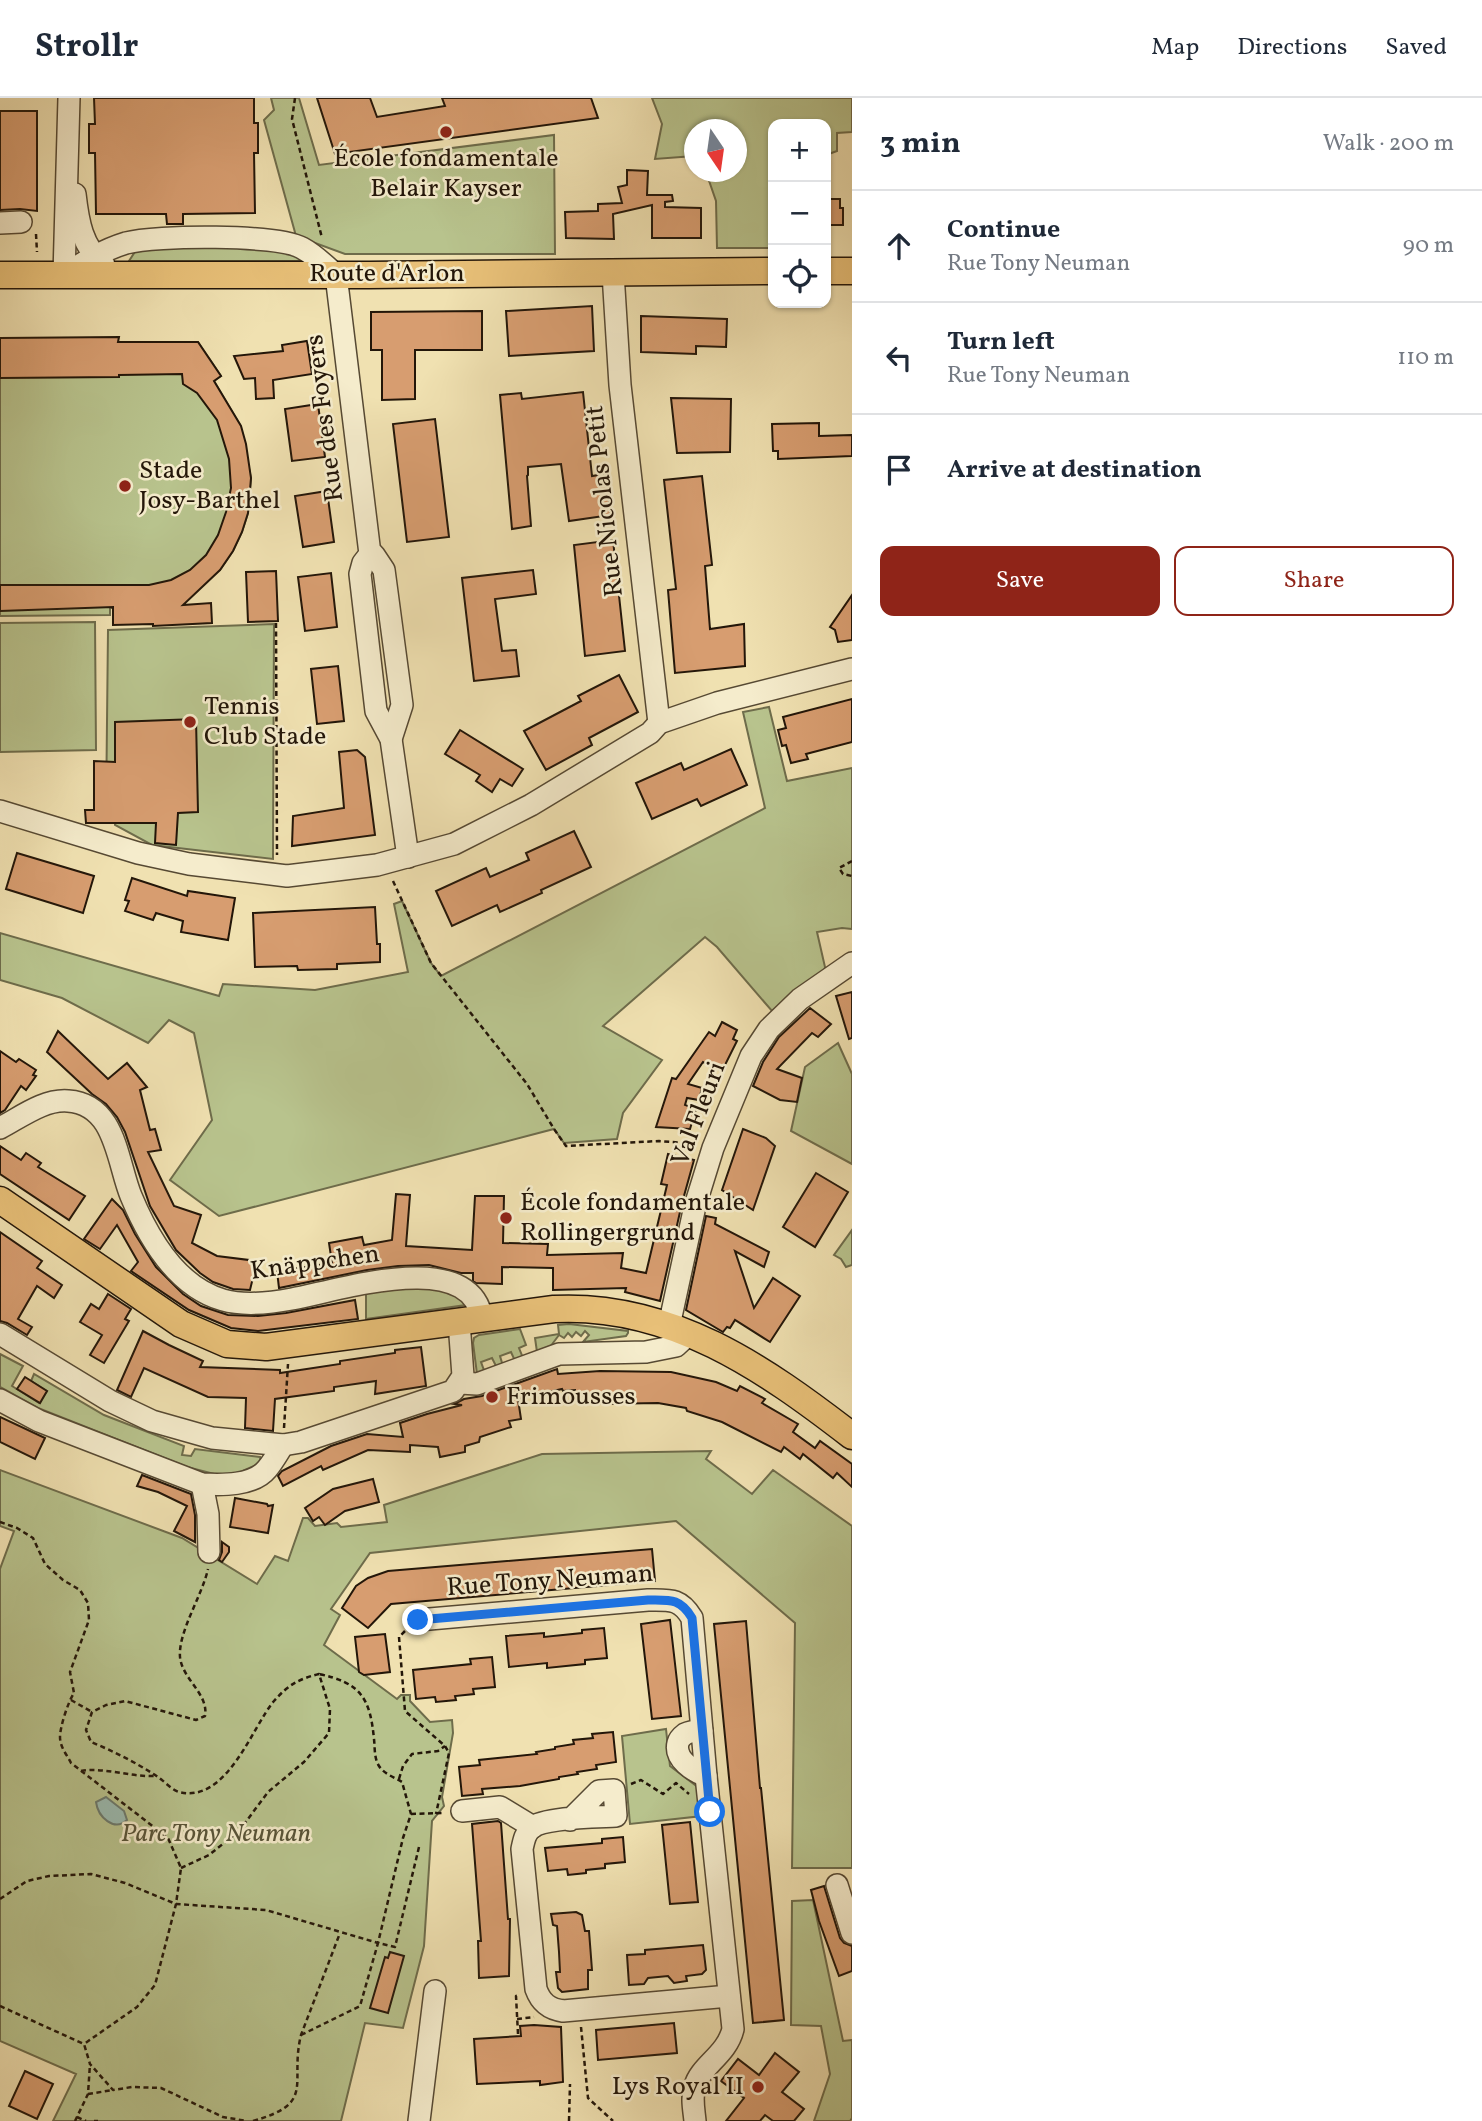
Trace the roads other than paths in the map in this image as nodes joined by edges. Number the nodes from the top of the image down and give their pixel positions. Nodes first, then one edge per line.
1 (69, 98) edge
2 (69, 122) junction
3 (93, 256) junction
4 (768, 271) edge
5 (831, 271) edge
6 (852, 271) edge
7 (613, 273) junction
8 (0, 275) edge
9 (64, 275) junction
10 (126, 275) junction
11 (336, 275) junction
12 (852, 669) edge
13 (659, 723) junction
14 (0, 811) edge
15 (408, 857) junction
16 (849, 958) edge
17 (0, 1128) edge
18 (0, 1200) edge
19 (470, 1321) junction
20 (680, 1330) junction
21 (0, 1334) edge
22 (460, 1383) junction
23 (0, 1400) edge
24 (852, 1436) edge
25 (283, 1445) junction
26 (202, 1483) junction
27 (209, 1552) dead end
28 (418, 1620) road end
29 (614, 1790) road end
30 (462, 1811) dead end
31 (533, 1827) junction
32 (836, 1885) dead end
33 (852, 1933) edge
34 (435, 1991) dead end
35 (729, 1996) junction
36 (419, 2121) edge
37 (695, 2121) edge

1 - 2 street
2 - 3 street
2 - 9 street
3 - 9 street
3 - 10 street
3 - 11 street
4 - 7 main road, Route d'Arlon
5 - 6 main road
7 - 11 main road, Route d'Arlon
7 - 13 street, Rue Nicolas Petit
8 - 9 main road, Route d'Arlon
9 - 10 main road, Route d'Arlon
10 - 11 main road, Route d'Arlon
11 - 15 street, Rue des Foyers
12 - 13 street
13 - 15 street
14 - 15 street
16 - 20 street, Val Fleuri
17 - 19 street, Knäppchen
18 - 19 main road
19 - 20 main road
19 - 22 street
20 - 22 street
20 - 24 main road
21 - 25 street
22 - 25 street
23 - 26 street
25 - 26 street
26 - 27 street
28 - 35 street, Rue Tony Neuman
29 - 31 street
30 - 31 street
31 - 35 street
32 - 33 street
34 - 36 street
35 - 37 street, Rue Tony Neuman

